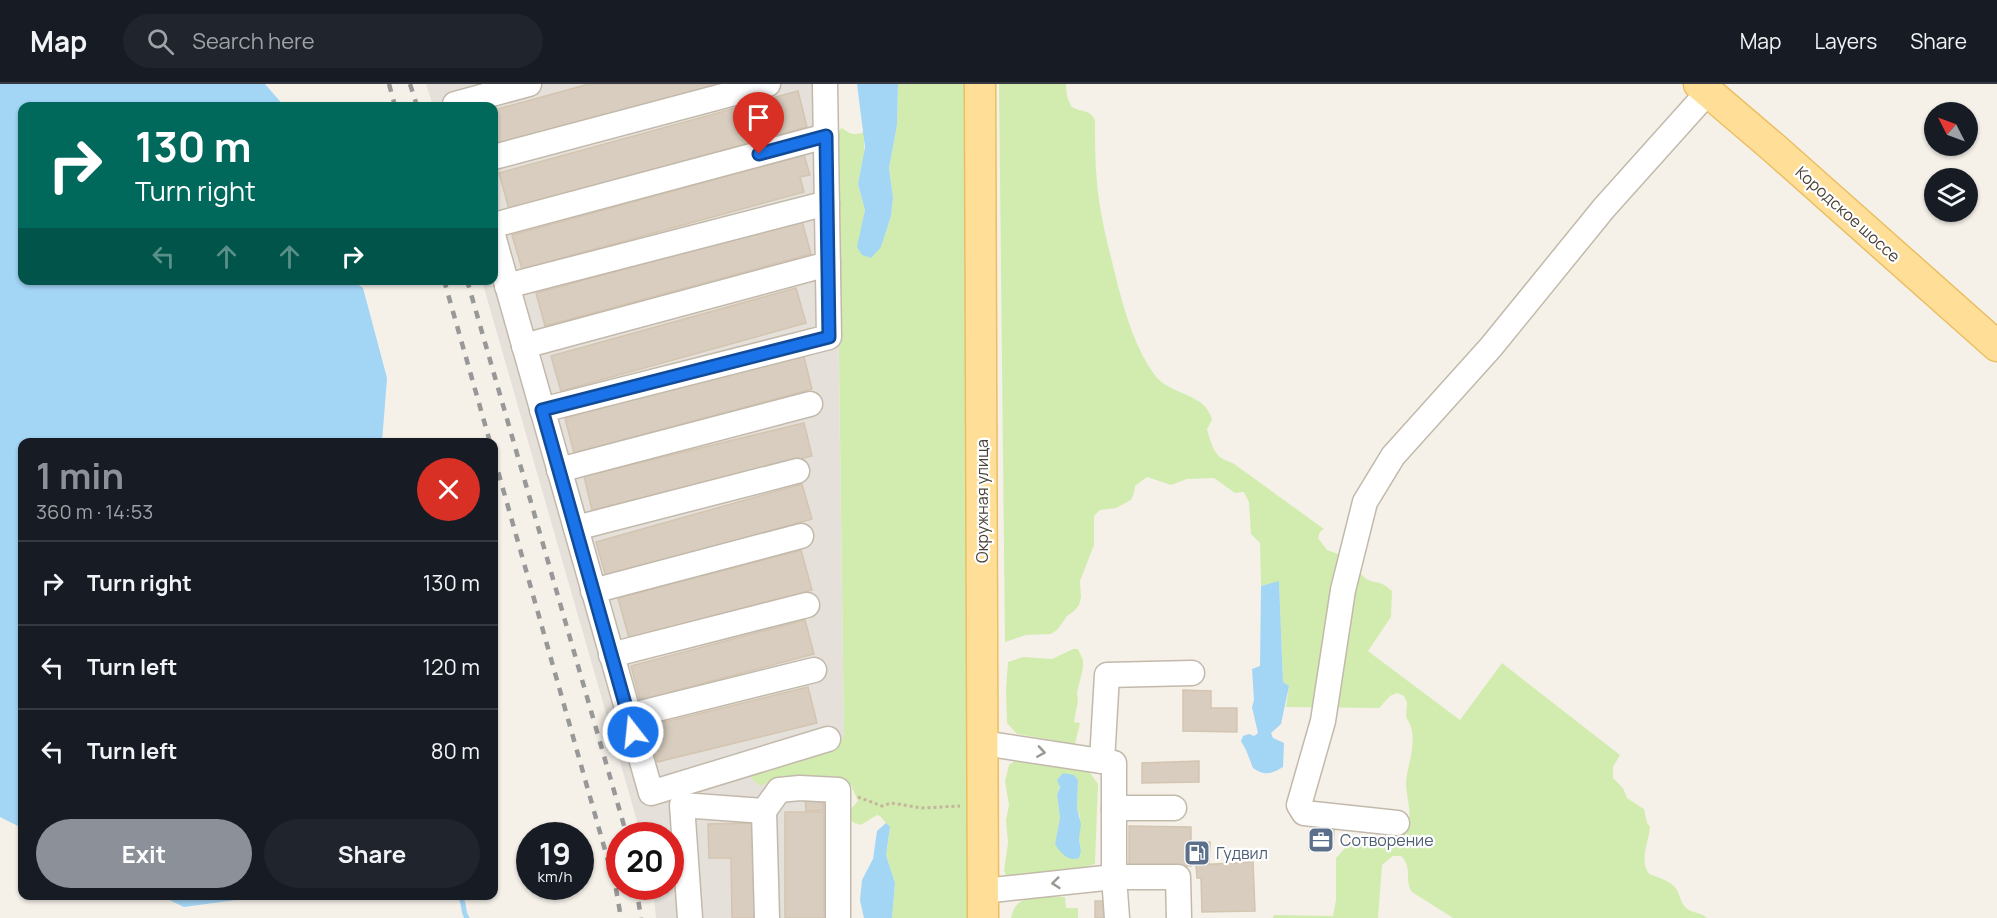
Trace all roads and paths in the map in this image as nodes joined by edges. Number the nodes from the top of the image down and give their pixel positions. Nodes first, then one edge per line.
1 (529, 84) edge
2 (768, 84) edge
3 (825, 84) edge
4 (980, 84) edge
5 (1703, 88) edge
6 (454, 98) edge
7 (826, 136) junction
8 (498, 156) edge
9 (827, 203) junction
10 (498, 224) edge
11 (498, 253) edge
12 (828, 264) junction
13 (507, 286) junction
14 (524, 346) junction
15 (1997, 346) edge
16 (810, 404) dead end
17 (542, 410) junction
18 (559, 470) junction
19 (797, 471) dead end
20 (576, 528) junction
21 (801, 536) dead end
22 (593, 591) junction
23 (807, 605) dead end
24 (611, 655) junction
25 (814, 670) dead end
26 (1192, 673) dead end
27 (629, 716) junction
28 (828, 739) dead end
29 (983, 742) junction
30 (1102, 761) junction
31 (838, 790) junction
32 (940, 807) dead end
33 (1114, 808) junction
34 (1174, 808) dead end
35 (764, 811) junction
36 (1397, 823) dead end
37 (1114, 878) junction
38 (983, 904) edge
39 (690, 918) edge
40 (767, 918) edge
41 (838, 918) edge
42 (1117, 918) edge
43 (1179, 918) edge

1 - 6 lane
2 - 8 lane
3 - 7 lane
4 - 29 main road, Окружная улица
5 - 15 main road, Кородское шоссе
5 - 36 lane
7 - 9 lane
7 - 10 lane
9 - 12 lane
9 - 13 lane
11 - 13 lane
12 - 14 lane
12 - 17 lane
13 - 14 lane
14 - 17 lane
16 - 18 lane
17 - 18 lane
18 - 20 lane
19 - 20 lane
20 - 22 lane
21 - 22 lane
22 - 24 lane
23 - 24 lane
24 - 27 lane
25 - 27 lane
26 - 30 lane
27 - 28 lane
29 -> 30 lane
29 - 38 main road, Окружная улица
30 - 33 lane
31 - 32 path
31 - 35 lane
31 - 41 lane
33 - 34 lane
33 - 37 lane
35 - 39 lane
35 - 40 lane
37 -> 38 lane
37 - 42 lane
37 - 43 lane

